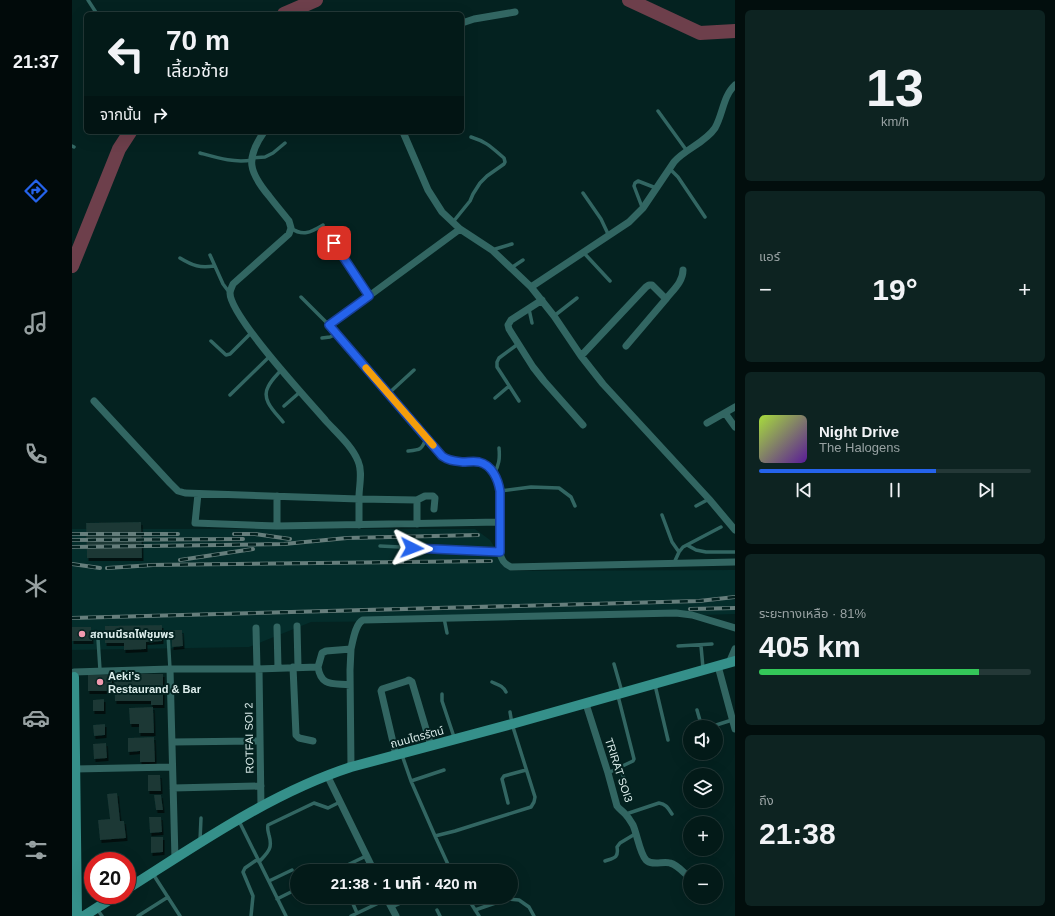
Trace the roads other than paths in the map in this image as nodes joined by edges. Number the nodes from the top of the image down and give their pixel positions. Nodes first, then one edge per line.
1 (88, 0) edge
2 (96, 12) edge
3 (515, 12) dead end
4 (464, 22) edge
5 (734, 88) edge
6 (658, 111) dead end
7 (263, 134) edge
8 (404, 134) edge
9 (471, 137) dead end
10 (285, 143) dead end
11 (686, 151) junction
12 (200, 153) dead end
13 (252, 159) junction
14 (669, 168) junction
15 (656, 188) junction
16 (583, 193) dead end
17 (643, 208) junction
18 (706, 217) dead end
19 (453, 223) junction
20 (323, 225) dead end
21 (291, 228) junction
22 (460, 229) junction
23 (609, 236) junction
24 (334, 243) dead end
25 (512, 244) dead end
26 (492, 250) junction
27 (584, 253) junction
28 (210, 255) dead end
29 (180, 258) dead end
30 (524, 260) dead end
31 (214, 266) junction
32 (511, 268) junction
33 (683, 270) dead end
34 (610, 281) dead end
35 (531, 287) junction
36 (230, 293) junction
37 (369, 296) junction
38 (301, 297) dead end
39 (577, 298) dead end
40 (666, 299) junction
41 (542, 300) junction
42 (529, 309) junction
43 (554, 316) junction
44 (532, 323) dead end
45 (329, 325) junction
46 (251, 333) junction
47 (336, 334) junction
48 (322, 338) dead end
49 (211, 341) dead end
50 (518, 344) junction
51 (626, 346) dead end
52 (270, 356) junction
53 (581, 356) junction
54 (282, 369) junction
55 (414, 370) dead end
56 (509, 386) junction
57 (300, 392) junction
58 (388, 394) junction
59 (230, 395) dead end
60 (495, 398) dead end
61 (94, 401) dead end
62 (520, 401) dead end
63 (284, 406) dead end
64 (735, 407) edge
65 (725, 413) junction
66 (283, 422) dead end
67 (707, 423) dead end
68 (583, 425) dead end
69 (735, 427) edge
70 (426, 438) junction
71 (499, 448) dead end
72 (408, 451) dead end
73 (494, 474) junction
74 (500, 491) junction
75 (198, 494) junction
76 (278, 496) junction
77 (359, 499) junction
78 (709, 499) junction
79 (417, 500) junction
80 (575, 506) dead end
81 (696, 506) dead end
82 (434, 509) dead end
83 (662, 515) dead end
84 (500, 522) junction
85 (417, 524) junction
86 (359, 525) junction
87 (277, 526) junction
88 (721, 527) dead end
89 (734, 527) edge
90 (687, 545) junction
91 (380, 546) dead end
92 (500, 552) junction
93 (679, 552) junction
94 (735, 552) edge
95 (735, 562) edge
96 (673, 564) junction
97 (444, 618) junction
98 (297, 626) dead end
99 (277, 627) dead end
100 (256, 628) dead end
101 (735, 628) edge
102 (447, 633) dead end
103 (168, 634) dead end
104 (98, 639) dead end
105 (712, 644) dead end
106 (678, 646) dead end
107 (701, 646) junction
108 (351, 649) junction
109 (735, 649) edge
110 (732, 662) edge
111 (614, 664) dead end
112 (718, 666) junction
113 (296, 667) junction
114 (318, 667) junction
115 (278, 668) junction
116 (170, 669) junction
117 (258, 669) junction
118 (100, 670) junction
119 (704, 670) junction
120 (73, 674) edge
121 (492, 682) dead end
122 (655, 684) junction
123 (350, 685) junction
124 (506, 692) dead end
125 (442, 694) dead end
126 (620, 694) junction
127 (586, 704) junction
128 (697, 710) dead end
129 (510, 712) dead end
130 (700, 720) edge
131 (732, 720) junction
132 (723, 723) edge
133 (512, 724) junction
134 (735, 729) edge
135 (455, 740) junction
136 (668, 740) dead end
137 (260, 741) junction
138 (313, 741) dead end
139 (172, 742) junction
140 (431, 746) junction
141 (399, 754) junction
142 (172, 767) junction
143 (351, 767) junction
144 (620, 767) junction
145 (73, 769) edge
146 (444, 770) dead end
147 (526, 770) junction
148 (608, 773) junction
149 (327, 775) junction
150 (410, 781) junction
151 (261, 786) junction
152 (173, 788) junction
153 (629, 793) dead end
154 (340, 802) junction
155 (508, 803) dead end
156 (261, 807) junction
157 (626, 814) junction
158 (672, 814) dead end
159 (201, 818) dead end
160 (238, 820) junction
161 (636, 833) junction
162 (74, 834) edge
163 (435, 836) junction
164 (200, 843) junction
165 (366, 856) junction
166 (175, 859) junction
167 (259, 861) junction
168 (605, 861) dead end
169 (350, 864) edge
170 (370, 864) edge
171 (448, 864) edge
172 (290, 871) edge
173 (683, 872) edge
174 (152, 873) junction
175 (269, 881) junction
176 (136, 883) edge
177 (290, 892) edge
178 (168, 897) junction
179 (277, 899) junction
180 (108, 904) edge
181 (353, 904) edge
182 (375, 904) edge
183 (389, 904) edge
184 (399, 904) edge
185 (471, 904) edge
186 (391, 908) junction
187 (437, 910) dead end
188 (475, 910) junction
189 (100, 912) edge
190 (357, 913) junction
191 (77, 916) edge
192 (84, 916) edge
193 (138, 916) edge
194 (180, 916) edge
195 (251, 916) edge
196 (286, 916) edge
197 (351, 916) edge
198 (396, 916) edge
199 (440, 916) edge
200 (479, 916) edge
201 (534, 916) edge

1 - 2 lane
3 - 4 street
5 - 11 street
6 - 11 lane
7 - 13 street
8 - 19 street
9 - 19 lane
10 - 13 lane
11 - 14 street
12 - 13 lane
13 - 21 street
14 - 15 street
14 - 18 lane
15 - 17 street
15 - 17 lane
16 - 23 lane
17 - 23 street
19 - 22 street
20 - 21 lane
21 - 36 street
22 - 26 street
22 - 37 street
23 - 27 street
24 - 37 lane
25 - 26 lane
26 - 32 street
27 - 34 lane
27 - 35 street
28 - 31 lane
29 - 31 lane
30 - 32 lane
31 - 36 lane
32 - 35 street
33 - 40 street
35 - 41 street
36 - 46 street
37 - 45 street
38 - 45 lane
39 - 43 lane
40 - 51 street
40 - 53 street
41 - 42 street
41 - 43 street
42 - 44 lane
42 - 50 street
43 - 53 street
45 - 47 street
46 - 49 lane
46 - 52 street
47 - 48 lane
47 - 58 street
50 - 56 lane
50 - 68 street
52 - 54 street
52 - 59 lane
53 - 78 street
54 - 57 street
54 - 66 lane
55 - 58 lane
56 - 60 lane
56 - 62 lane
57 - 63 lane
57 - 77 street
58 - 70 street
61 - 75 street
64 - 65 street
65 - 67 street
65 - 69 street
70 - 72 lane
70 - 73 street
71 - 73 lane
73 - 74 street
74 - 80 lane
74 - 84 street
75 - 76 street
75 - 87 street
76 - 77 street
76 - 87 street
77 - 79 street
77 - 86 street
78 - 81 lane
78 - 89 street
79 - 82 street
79 - 85 street
83 - 93 lane
84 - 85 street
84 - 92 street
85 - 86 street
86 - 87 street
88 - 90 lane
90 - 93 lane
90 - 94 lane
91 - 92 lane
92 - 96 street
93 - 96 lane
95 - 96 street
97 - 101 street
97 - 102 lane
97 - 108 street
98 - 113 street
99 - 115 street
100 - 117 street, ROTFAI SOI 2
103 - 116 lane
104 - 118 lane
105 - 107 lane
106 - 107 lane
107 - 119 lane
108 - 114 street
108 - 123 street
109 - 110 street
110 - 112 main road, ถนนไตรรัตน์
111 - 126 lane
112 - 119 main road, ถนนไตรรัตน์
112 - 131 street
113 - 114 street
113 - 115 street
113 - 138 street
114 - 123 street
115 - 117 street
116 - 117 street
116 - 118 street
116 - 139 street
117 - 137 street, ROTFAI SOI 2
118 - 120 street
119 - 122 main road, ถนนไตรรัตน์
120 - 145 main road
121 - 124 lane
122 - 126 main road, ถนนไตรรัตน์
122 - 136 lane
123 - 143 street
125 - 135 lane
126 - 127 main road, ถนนไตรรัตน์
126 - 144 lane
127 - 133 main road, ถนนไตรรัตน์
127 - 148 street, TRIRAT SOI3
128 - 130 lane
129 - 133 lane
131 - 132 lane
131 - 134 street
133 - 135 main road, ถนนไตรรัตน์
133 - 147 lane
135 - 140 main road, ถนนไตรรัตน์
137 - 139 street
137 - 151 street, ROTFAI SOI 2
139 - 142 street
140 - 141 main road, ถนนไตรรัตน์
140 - 141 street
141 - 143 main road, ถนนไตรรัตน์
141 - 150 lane
142 - 145 street
142 - 152 street
143 - 149 main road, ถนนไตรรัตน์
144 - 148 lane
144 - 153 lane
145 - 162 main road
146 - 150 lane
147 - 155 lane
147 - 163 lane
148 - 157 street, TRIRAT SOI3
149 - 154 street
149 - 156 main road, ถนนไตรรัตน์
150 - 163 lane
151 - 152 street
151 - 156 street, ROTFAI SOI 2
152 - 166 street
154 - 165 street
154 - 167 lane
156 - 160 main road, ถนนไตรรัตน์
157 - 158 lane
157 - 161 street, TRIRAT SOI3
159 - 164 lane
160 - 164 main road, ถนนไตรรัตน์
160 - 167 lane
161 - 168 lane
161 - 173 street, TRIRAT SOI3
162 - 191 main road
163 - 171 lane
164 - 166 main road, ถนนไตรรัตน์
165 - 169 lane
165 - 170 street
166 - 174 main road, ถนนไตรรัตน์
167 - 175 lane
167 - 195 lane
172 - 175 lane
174 - 176 main road, ถนนไตรรัตน์
174 - 178 lane
175 - 179 lane
177 - 179 lane
178 - 193 lane
178 - 194 lane
179 - 196 lane
180 - 189 main road
181 - 190 lane
182 - 190 lane
183 - 186 street
184 - 186 lane
185 - 188 lane
186 - 198 street
187 - 199 lane
188 - 200 lane
188 - 201 lane
189 - 192 main road
190 - 197 lane

